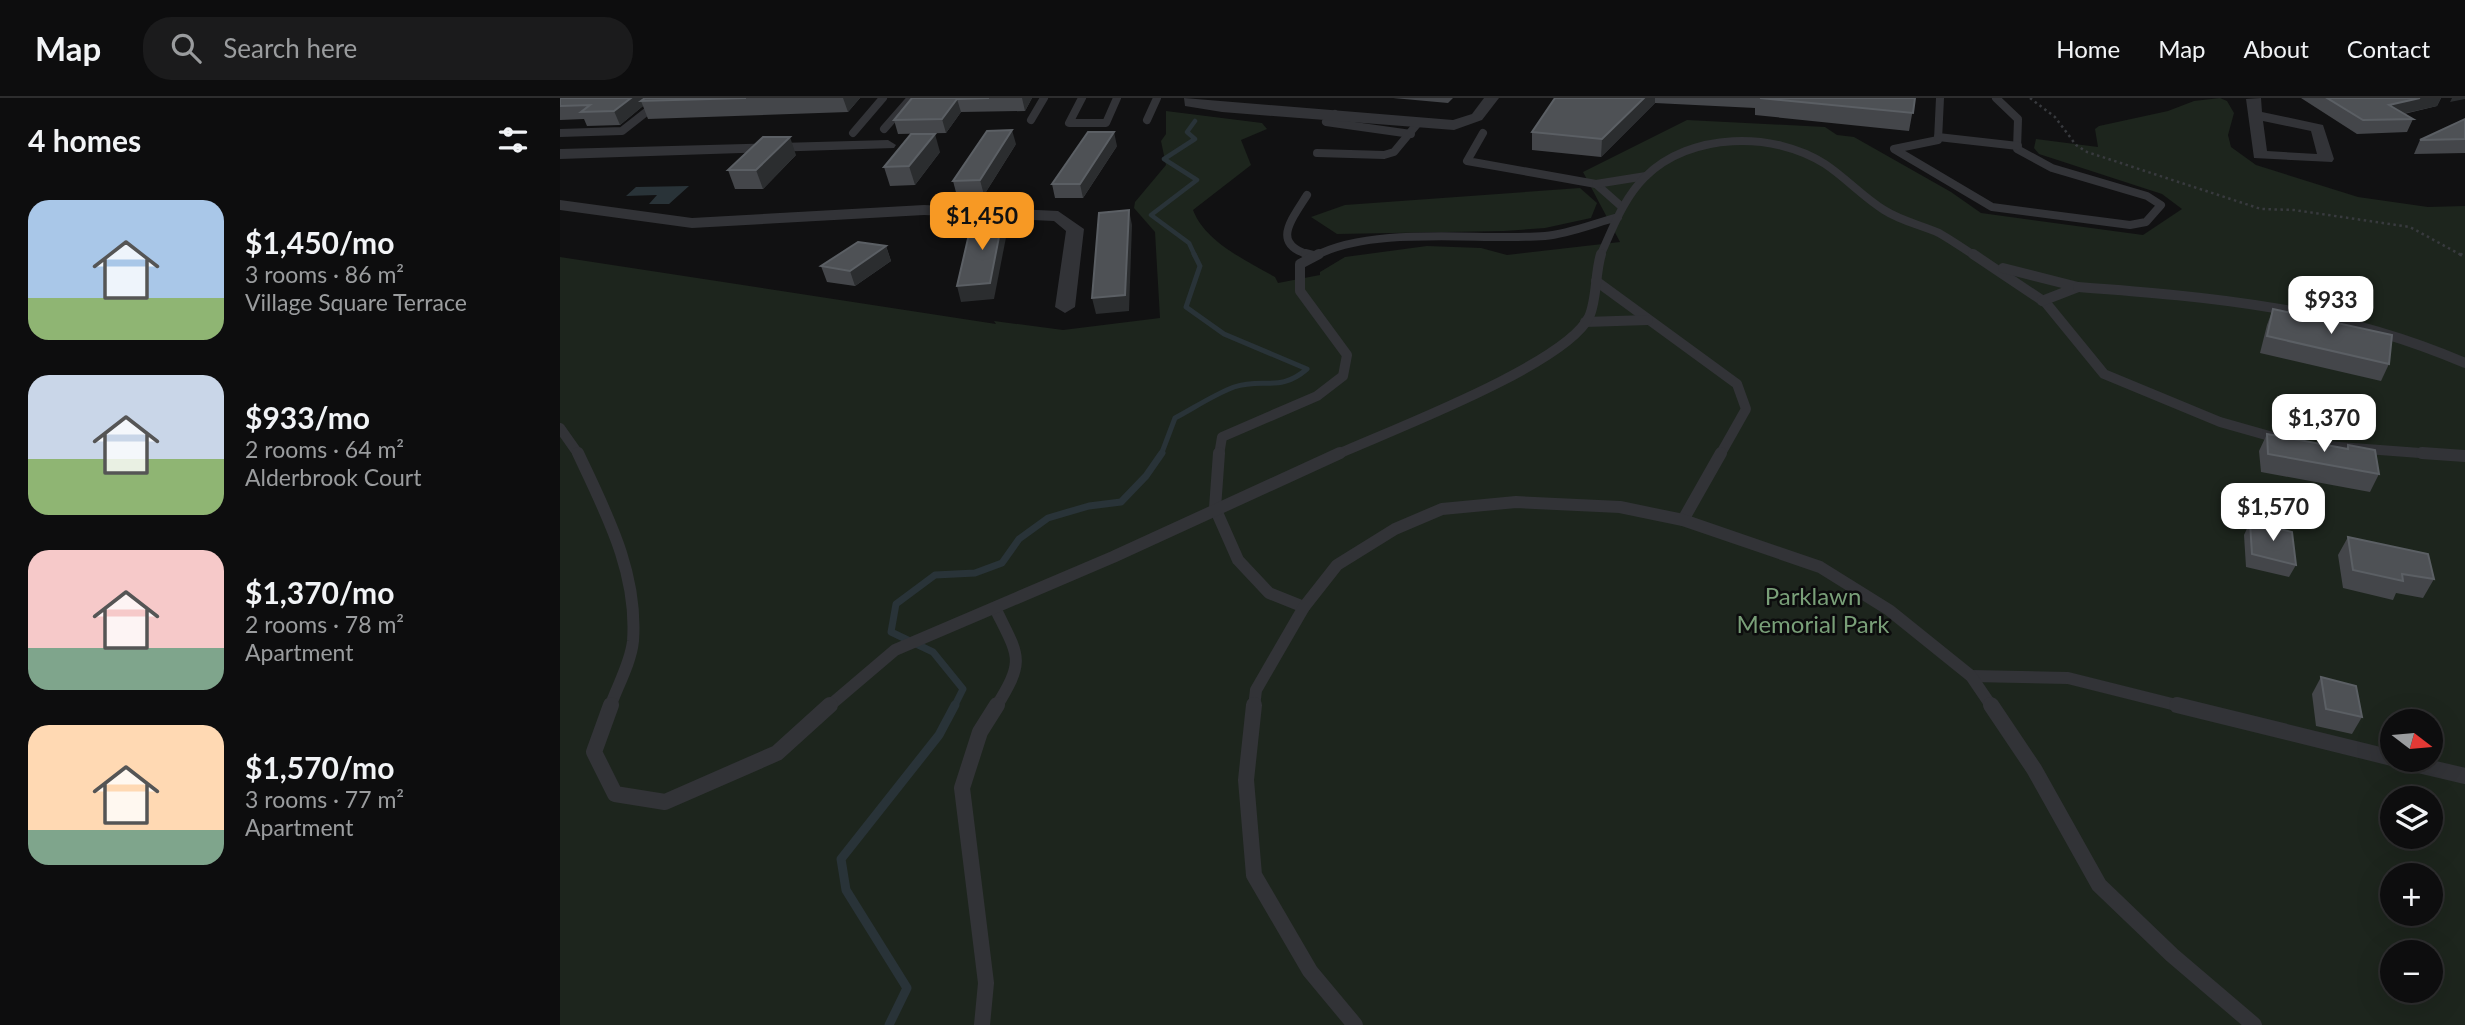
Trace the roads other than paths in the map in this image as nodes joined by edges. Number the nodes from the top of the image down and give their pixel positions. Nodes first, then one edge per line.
1 (664, 98) edge
2 (884, 98) edge
3 (911, 98) edge
4 (1044, 98) edge
5 (1082, 98) edge
6 (1116, 98) edge
7 (1157, 98) edge
8 (1191, 98) edge
9 (1492, 98) edge
10 (1940, 98) edge
11 (1996, 98) edge
12 (2255, 106) edge
13 (1031, 120) dead end
14 (1147, 120) dead end
15 (1414, 128) junction
16 (560, 133) edge
17 (853, 133) dead end
18 (1483, 134) dead end
19 (886, 137) joint
20 (1938, 137) junction
21 (2018, 146) junction
22 (1317, 153) dead end
23 (560, 154) edge
24 (1646, 176) junction
25 (1595, 184) junction
26 (1307, 195) dead end
27 (560, 205) edge
28 (1620, 212) junction
29 (1314, 256) junction
30 (1989, 264) junction
31 (1596, 281) junction
32 (2078, 287) junction
33 (2042, 301) junction
34 (1065, 307) dead end
35 (1648, 320) junction
36 (1585, 322) junction
37 (2465, 363) edge
38 (560, 428) edge
39 (2286, 441) edge
40 (2311, 444) edge
41 (2465, 456) edge
42 (1215, 508) junction
43 (1683, 520) junction
44 (1304, 607) junction
45 (995, 608) junction
46 (1971, 676) junction
47 (2380, 755) edge
48 (2443, 771) edge
49 (2465, 776) edge
50 (982, 1025) edge
51 (1355, 1025) edge
52 (2255, 1025) edge

1 - 16 lane
2 - 17 lane
3 - 19 lane
4 - 13 lane
5 - 6 lane
7 - 14 lane
8 - 15 street
9 - 15 street
10 - 20 lane
11 - 21 lane
12 - 12 street
15 - 22 lane
18 - 25 lane
19 - 23 street
20 - 21 lane
20 - 21 lane
24 - 25 lane
24 - 28 lane
24 - 30 lane
25 - 28 lane
26 - 29 lane
27 - 34 street
28 - 29 lane
28 - 31 lane
29 - 42 lane
30 - 32 lane
30 - 33 lane
31 - 35 lane
31 - 36 lane
32 - 33 lane
32 - 37 lane
33 - 39 lane
35 - 36 lane
35 - 43 lane
36 - 42 lane
38 - 45 lane
40 - 41 lane
42 - 44 lane
42 - 45 lane
43 - 44 lane
43 - 46 lane
44 - 51 lane
45 - 50 lane
46 - 47 lane
46 - 52 lane
48 - 49 lane

